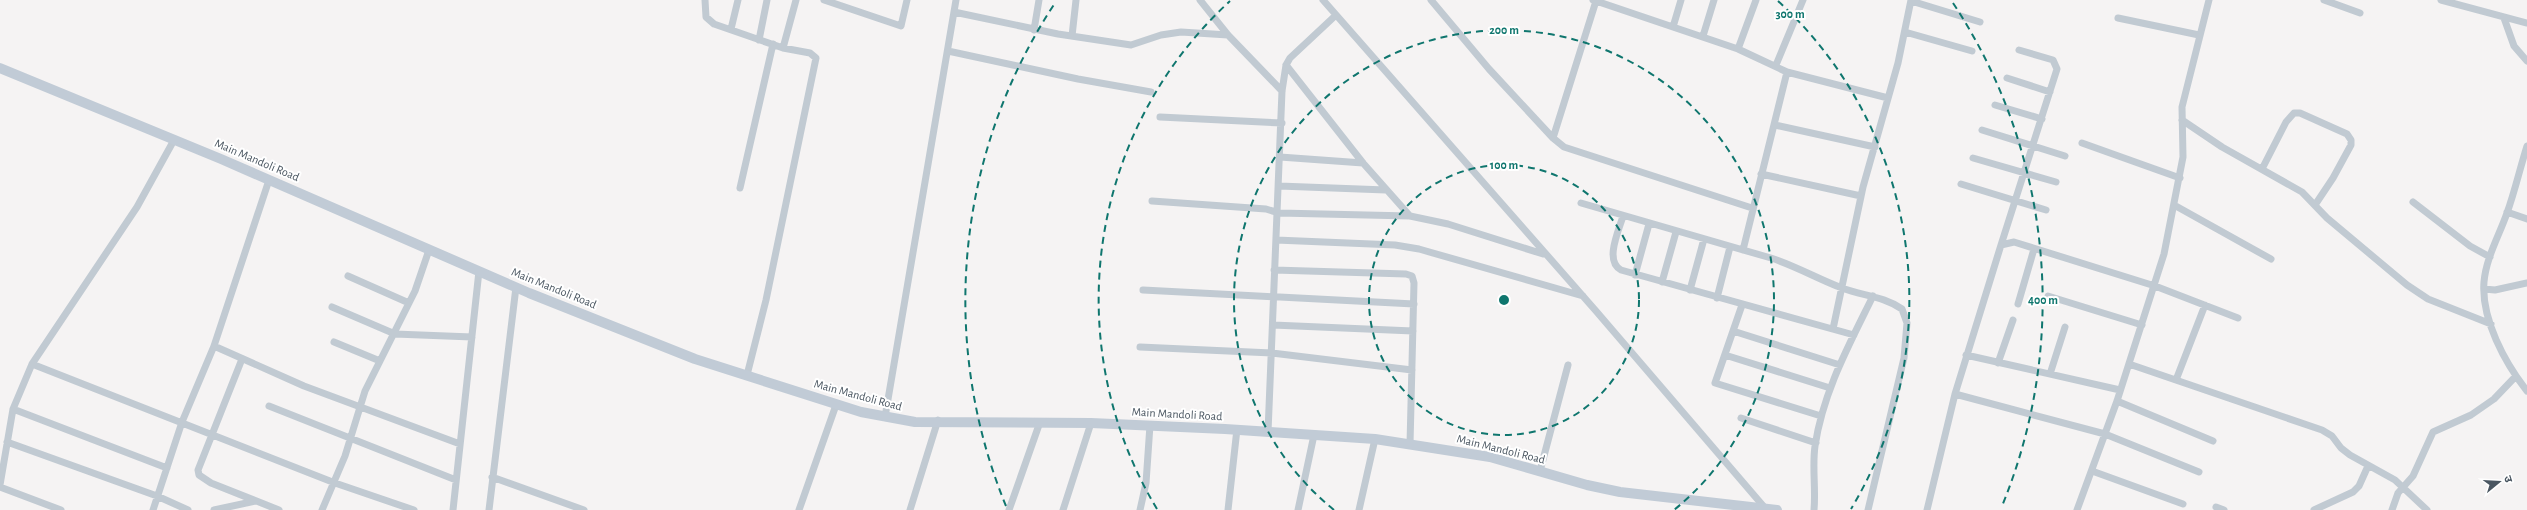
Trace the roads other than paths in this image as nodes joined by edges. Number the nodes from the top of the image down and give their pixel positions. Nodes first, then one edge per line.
1 (705, 0) edge
2 (738, 0) edge
3 (767, 0) edge
4 (796, 0) edge
5 (824, 0) edge
6 (907, 0) edge
7 (956, 0) edge
8 (1039, 0) edge
9 (1076, 0) edge
10 (1200, 0) edge
11 (1323, 0) edge
12 (1431, 0) edge
13 (1681, 0) edge
14 (1714, 0) edge
15 (1756, 0) edge
16 (1803, 0) edge
17 (2209, 0) edge
18 (2324, 0) edge
19 (2441, 0) edge
20 (1595, 1) edge
21 (1911, 1) edge
22 (954, 12) junction
23 (2360, 13) dead end
24 (1336, 15) junction
25 (2118, 18) dead end
26 (2504, 18) junction
27 (1980, 22) dead end
28 (2527, 23) edge
29 (1673, 27) junction
30 (731, 30) junction
31 (1034, 30) junction
32 (1905, 32) junction
33 (1228, 35) junction
34 (2199, 35) junction
35 (1072, 36) junction
36 (1703, 36) junction
37 (759, 40) junction
38 (773, 44) junction
39 (783, 48) junction
40 (1738, 49) junction
41 (2020, 50) dead end
42 (948, 51) junction
43 (1972, 51) dead end
44 (2527, 60) edge
45 (1286, 65) junction
46 (1776, 66) junction
47 (0, 68) edge
48 (1787, 72) junction
49 (2007, 78) dead end
50 (1282, 91) junction
51 (1151, 92) dead end
52 (2050, 92) junction
53 (1888, 98) junction
54 (1995, 105) dead end
55 (1160, 117) dead end
56 (2042, 119) junction
57 (2182, 120) junction
58 (1282, 123) junction
59 (1774, 125) junction
60 (1982, 130) dead end
61 (1553, 138) junction
62 (174, 140) junction
63 (2082, 142) dead end
64 (2034, 145) junction
65 (2527, 146) edge
66 (1875, 147) junction
67 (2065, 156) dead end
68 (1280, 157) junction
69 (1973, 158) dead end
70 (2525, 161) edge
71 (1363, 163) junction
72 (2262, 170) junction
73 (2025, 172) junction
74 (1761, 174) junction
75 (2180, 178) junction
76 (269, 180) junction
77 (2056, 182) dead end
78 (1961, 184) dead end
79 (1279, 186) junction
80 (740, 188) dead end
81 (1386, 190) junction
82 (1861, 196) junction
83 (2016, 201) junction
84 (1152, 202) dead end
85 (2413, 202) dead end
86 (1581, 203) dead end
87 (2174, 205) junction
88 (2314, 205) junction
89 (1752, 208) junction
90 (2046, 210) dead end
91 (2508, 212) junction
92 (1278, 213) junction
93 (1410, 216) junction
94 (1623, 216) junction
95 (2527, 219) edge
96 (1649, 224) junction
97 (1676, 232) junction
98 (1704, 239) junction
99 (1276, 240) junction
100 (2001, 245) junction
101 (1730, 247) junction
102 (2034, 249) junction
103 (429, 250) junction
104 (1743, 250) junction
105 (1545, 254) junction
106 (2490, 257) junction
107 (2271, 259) dead end
108 (1274, 270) junction
109 (479, 271) junction
110 (1635, 274) junction
111 (348, 276) dead end
112 (1662, 282) junction
113 (2527, 283) edge
114 (2155, 286) junction
115 (516, 287) junction
116 (1842, 288) junction
117 (2484, 289) junction
118 (1143, 290) dead end
119 (1690, 290) junction
120 (1273, 295) junction
121 (1873, 296) junction
122 (2048, 296) dead end
123 (1584, 297) junction
124 (1717, 298) junction
125 (409, 303) junction
126 (1414, 304) junction
127 (2018, 304) dead end
128 (1742, 305) junction
129 (2204, 305) junction
130 (332, 307) dead end
131 (2238, 318) dead end
132 (2013, 320) dead end
133 (2490, 324) junction
134 (1273, 325) junction
135 (2142, 325) junction
136 (2065, 327) dead end
137 (1833, 329) junction
138 (1413, 331) junction
139 (1733, 331) junction
140 (395, 334) junction
141 (1854, 335) junction
142 (472, 337) junction
143 (334, 342) dead end
144 (214, 346) junction
145 (1140, 347) dead end
146 (1272, 353) junction
147 (1725, 355) junction
148 (1966, 356) junction
149 (242, 359) junction
150 (380, 361) junction
151 (1998, 363) junction
152 (32, 364) junction
153 (2129, 364) junction
154 (1568, 365) dead end
155 (1840, 365) junction
156 (1412, 370) junction
157 (2050, 374) junction
158 (747, 375) junction
159 (2516, 376) junction
160 (2176, 380) junction
161 (1830, 388) junction
162 (2120, 390) junction
163 (2527, 390) edge
164 (1955, 394) junction
165 (2117, 401) junction
166 (269, 406) dead end
167 (836, 406) junction
168 (360, 408) junction
169 (14, 409) junction
170 (1821, 416) junction
171 (885, 417) junction
172 (1741, 418) dead end
173 (938, 420) junction
174 (182, 422) junction
175 (1040, 422) junction
176 (1092, 423) junction
177 (1150, 425) junction
178 (1237, 430) junction
179 (1268, 432) junction
180 (213, 434) junction
181 (2105, 434) junction
182 (1314, 435) junction
183 (350, 439) junction
184 (1375, 439) junction
185 (2213, 441) dead end
186 (7, 442) junction
187 (1816, 443) junction
188 (460, 444) junction
189 (1410, 444) junction
190 (2368, 466) junction
191 (167, 468) junction
192 (1540, 471) junction
193 (2092, 471) junction
194 (2199, 472) dead end
195 (492, 477) junction
196 (456, 480) junction
197 (335, 482) junction
198 (0, 486) edge
199 (2403, 487) junction
200 (157, 496) junction
201 (256, 501) junction
202 (2182, 504) dead end
203 (2216, 507) dead end
204 (1766, 509) edge
205 (61, 510) edge
206 (153, 510) edge
207 (188, 510) edge
208 (214, 510) edge
209 (280, 510) edge
210 (322, 510) edge
211 (414, 510) edge
212 (453, 510) edge
213 (489, 510) edge
214 (584, 510) edge
215 (799, 510) edge
216 (910, 510) edge
217 (1009, 510) edge
218 (1063, 510) edge
219 (1140, 510) edge
220 (1228, 510) edge
221 (1298, 510) edge
222 (1359, 510) edge
223 (1777, 510) edge
224 (1814, 510) edge
225 (1868, 510) edge
226 (1927, 510) edge
227 (2077, 510) edge
228 (2224, 510) edge
229 (2314, 510) edge
230 (2392, 510) edge
231 (2427, 510) edge

1 - 30 street
2 - 30 street
3 - 37 street
4 - 39 street
5 - 6 street
7 - 22 street
8 - 31 street
9 - 35 street
10 - 33 street
11 - 24 street
12 - 61 street
13 - 29 street
14 - 36 street
15 - 40 street
16 - 46 street
17 - 34 street
18 - 23 street
19 - 26 street
20 - 29 street
20 - 61 street
21 - 27 street
21 - 32 street
22 - 31 street
22 - 42 street
24 - 45 street
24 - 105 street
25 - 34 street
26 - 28 street
26 - 44 street
29 - 36 street
30 - 37 street
31 - 35 street
32 - 43 street
32 - 53 street
33 - 35 street
33 - 50 street
34 - 57 street
36 - 40 street
37 - 38 street
38 - 39 street
38 - 80 street
39 - 158 street
40 - 46 street
41 - 52 street
42 - 51 street
42 - 171 street
45 - 50 street
45 - 71 street
46 - 48 street
47 - 62 street, Main Mandoli Road
48 - 53 street
48 - 59 street
49 - 52 street
50 - 58 street
52 - 56 street
53 - 66 street
54 - 56 street
55 - 58 street
56 - 64 street
57 - 72 street
57 - 75 street
58 - 68 street
59 - 66 street
59 - 74 street
60 - 64 street
61 - 89 street
62 - 76 street, Main Mandoli Road
62 - 152 street
63 - 75 street
64 - 67 street
64 - 73 street
65 - 70 street
66 - 82 street
68 - 71 street
68 - 79 street
69 - 73 street
70 - 91 street
71 - 81 street
72 - 88 street
72 - 88 street
73 - 77 street
73 - 83 street
74 - 82 street
74 - 89 street
75 - 87 street
76 - 103 street, Main Mandoli Road
76 - 144 street
78 - 83 street
79 - 81 street
79 - 92 street
81 - 93 street
82 - 116 street
83 - 90 street
83 - 100 street
84 - 92 street
85 - 106 street
86 - 94 street
87 - 107 street
87 - 114 street
88 - 133 street
89 - 104 street
91 - 95 street
91 - 106 street
92 - 93 street
92 - 99 street
93 - 105 street
94 - 96 street
94 - 110 street
96 - 97 street
96 - 110 street
97 - 98 street
97 - 112 street
98 - 101 street
98 - 119 street
99 - 108 street
99 - 123 street
100 - 102 street
100 - 148 street
101 - 104 street
101 - 124 street
102 - 114 street
102 - 127 street
103 - 109 street, Main Mandoli Road
103 - 125 street
104 - 116 street
105 - 123 street
106 - 117 street
108 - 120 street
108 - 126 street
109 - 115 street, Main Mandoli Road
109 - 142 street
110 - 112 street
111 - 125 street
112 - 119 street
113 - 117 street
114 - 129 street
114 - 135 street
115 - 158 street, Main Mandoli Road
115 - 195 street
116 - 121 street
116 - 137 street
117 - 133 street
118 - 120 street
119 - 124 street
120 - 126 street
120 - 134 street
121 - 141 street
121 - 225 street
122 - 135 street
123 - 204 street
124 - 128 street
125 - 140 street
126 - 138 street
128 - 137 street
128 - 139 street
129 - 131 street
129 - 160 street
130 - 140 street
132 - 151 street
133 - 159 street
134 - 138 street
134 - 146 street
135 - 153 street
136 - 157 street
137 - 141 street
138 - 156 street
139 - 147 street
139 - 155 street
140 - 142 street
140 - 150 street
141 - 155 street
142 - 188 street
143 - 150 street
144 - 149 street
144 - 174 street
145 - 146 street
146 - 156 street
146 - 179 street
147 - 161 street
147 - 170 street
148 - 151 street
148 - 164 street
149 - 168 street
149 - 180 street
150 - 168 street
151 - 157 street
152 - 169 street
152 - 174 street
153 - 160 street
153 - 162 street
154 - 192 street
155 - 161 street
156 - 189 street
157 - 162 street
158 - 167 street, Main Mandoli Road
159 - 163 street
159 - 199 street
160 - 190 street
161 - 170 street
162 - 165 street
164 - 181 street
164 - 226 street
165 - 181 street
165 - 185 street
166 - 183 street
167 - 171 street, Main Mandoli Road
167 - 215 street
168 - 183 street
168 - 188 street
169 - 186 street
169 - 191 street
170 - 187 street
171 - 173 street, Main Mandoli Road
172 - 187 street
173 - 175 street, Main Mandoli Road
173 - 216 street
174 - 180 street
174 - 191 street
175 - 176 street, Main Mandoli Road
175 - 217 street
176 - 177 street, Main Mandoli Road
176 - 218 street
177 - 178 street, Main Mandoli Road
177 - 219 street
178 - 179 street, Main Mandoli Road
178 - 220 street
179 - 182 street, Main Mandoli Road
180 - 197 street
180 - 201 street
181 - 193 street
181 - 194 street
182 - 184 street, Main Mandoli Road
182 - 221 street
183 - 196 street
183 - 197 street
184 - 189 street, Main Mandoli Road
184 - 222 street
186 - 198 street
186 - 200 street
187 - 224 street
188 - 196 street
189 - 192 street, Main Mandoli Road
190 - 199 street
190 - 229 street
191 - 200 street
192 - 204 street, Main Mandoli Road
193 - 202 street
193 - 227 street
195 - 213 street
195 - 214 street
196 - 212 street
197 - 210 street
197 - 211 street
198 - 205 street
199 - 230 street
199 - 231 street
200 - 206 street
200 - 207 street
201 - 208 street
201 - 209 street
203 - 228 street
204 - 223 street, Main Mandoli Road

